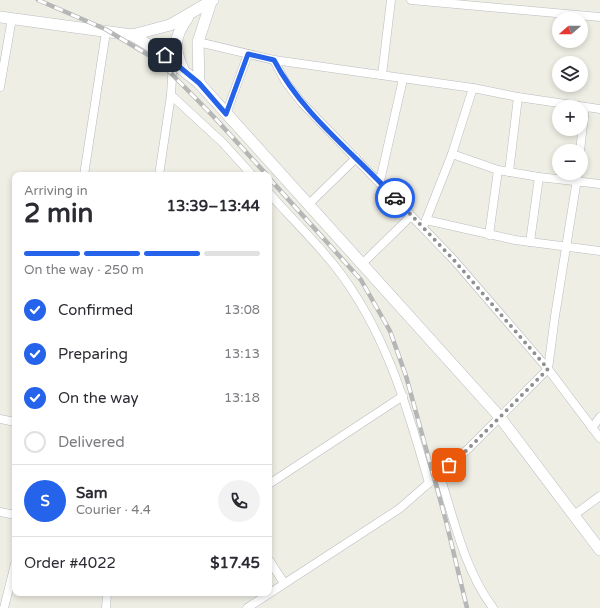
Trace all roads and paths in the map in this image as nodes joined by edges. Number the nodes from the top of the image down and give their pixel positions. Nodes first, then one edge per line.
1 (392, 0) edge
2 (411, 0) edge
3 (212, 1) edge
4 (190, 15) junction
5 (0, 17) edge
6 (600, 17) edge
7 (12, 18) junction
8 (106, 32) junction
9 (132, 35) junction
10 (198, 42) junction
11 (248, 54) junction
12 (274, 60) junction
13 (173, 61) junction
14 (184, 70) junction
15 (382, 75) junction
16 (403, 79) junction
17 (199, 83) junction
18 (0, 87) edge
19 (473, 88) junction
20 (171, 95) junction
21 (518, 97) junction
22 (552, 102) edge
23 (588, 107) edge
24 (600, 109) edge
25 (226, 114) junction
26 (452, 154) junction
27 (356, 158) junction
28 (498, 170) junction
29 (84, 172) edge
30 (159, 172) edge
31 (249, 172) edge
32 (508, 172) junction
33 (539, 177) junction
34 (552, 177) edge
35 (578, 180) edge
36 (587, 180) edge
37 (380, 181) junction
38 (600, 184) edge
39 (272, 196) edge
40 (308, 205) junction
41 (411, 216) junction
42 (425, 224) junction
43 (489, 235) junction
44 (530, 242) junction
45 (567, 247) junction
46 (600, 251) edge
47 (362, 264) junction
48 (548, 369) junction
49 (403, 396) junction
50 (499, 416) junction
51 (600, 416) edge
52 (0, 419) edge
53 (12, 421) edge
54 (592, 428) junction
55 (600, 438) edge
56 (439, 473) junction
57 (272, 482) edge
58 (429, 483) junction
59 (600, 496) edge
60 (0, 512) edge
61 (12, 514) edge
62 (574, 515) junction
63 (600, 550) edge
64 (272, 565) edge
65 (12, 576) edge
66 (284, 583) junction
67 (272, 591) edge
68 (107, 596) edge
69 (265, 596) edge
70 (4, 608) edge
71 (106, 608) edge
72 (247, 608) edge
73 (492, 608) edge

1 - 15 street
2 - 6 street
3 - 4 street
3 - 10 street
4 - 9 street
4 - 14 street
5 - 7 street
7 - 8 street
7 - 18 street
8 - 9 street
8 - 29 street
9 - 13 street
10 - 11 street
10 - 17 street
11 - 12 street
11 - 25 street
12 - 15 street
12 - 27 street
13 - 14 street
13 - 20 street
14 - 17 street
15 - 16 street
16 - 19 street
16 - 37 street
17 - 25 street
19 - 21 street
19 - 26 street
20 - 30 street
20 - 31 street
21 - 22 street
21 - 32 street
23 - 24 street
25 - 40 street
26 - 28 street
26 - 42 street
27 - 37 street
27 - 40 street
28 - 32 street
28 - 43 street
32 - 33 street
33 - 34 street
33 - 44 street
35 - 45 street
36 - 38 street
37 - 41 street
39 - 49 street
40 - 47 street
41 - 42 street
41 - 47 street
42 - 43 street
42 - 48 street
43 - 44 street
44 - 45 street
45 - 46 street
45 - 48 street
47 - 50 street
48 - 50 street
48 - 54 street
49 - 57 street
49 - 58 street
50 - 56 street
50 - 62 street
51 - 54 street
52 - 53 street
54 - 55 street
56 - 58 street
56 - 73 street
58 - 66 street
59 - 62 street
60 - 61 street
62 - 63 street
64 - 66 street
65 - 70 street
66 - 67 street
68 - 71 street
69 - 72 street

